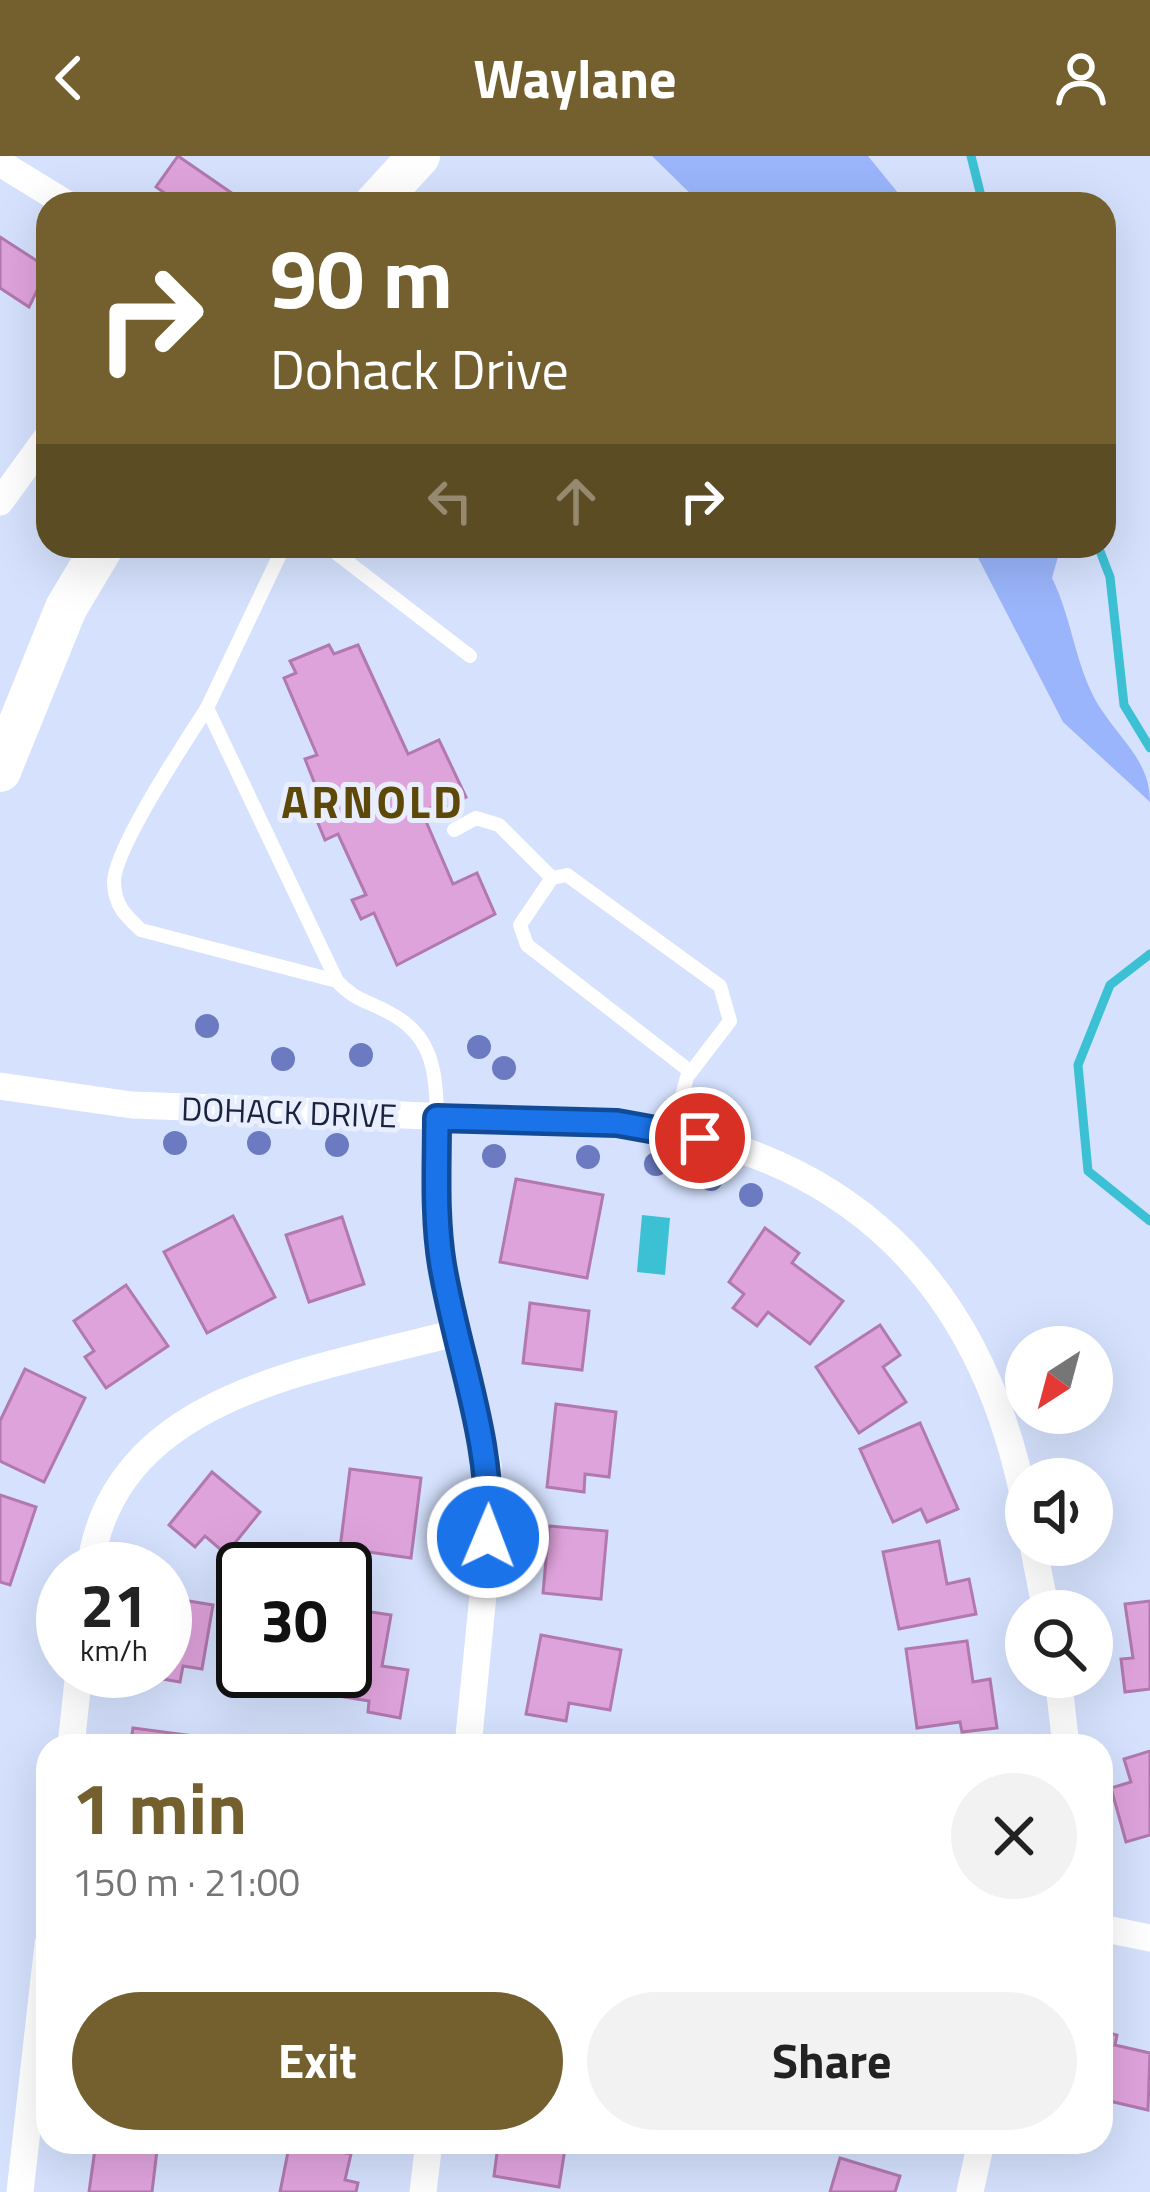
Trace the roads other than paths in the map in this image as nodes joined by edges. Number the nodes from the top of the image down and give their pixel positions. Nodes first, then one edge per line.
1 (419, 156) edge
2 (0, 163) edge
3 (47, 192) edge
4 (386, 192) edge
5 (36, 452) edge
6 (0, 502) edge
7 (96, 558) edge
8 (278, 558) edge
9 (343, 558) edge
10 (470, 656) dead end
11 (207, 708) junction
12 (0, 771) edge
13 (454, 830) dead end
14 (552, 878) junction
15 (337, 981) junction
16 (691, 1072) junction
17 (0, 1087) edge
18 (437, 1118) junction
19 (673, 1131) junction
20 (458, 1332) junction
21 (1014, 1458) edge
22 (97, 1542) edge
23 (76, 1698) edge
24 (1060, 1698) edge
25 (71, 1734) edge
26 (469, 1734) edge
27 (1065, 1734) edge
28 (1113, 1930) edge
29 (1150, 1938) edge
30 (36, 2050) edge
31 (428, 2154) edge
32 (978, 2154) edge
33 (20, 2192) edge
34 (423, 2192) edge
35 (970, 2192) edge

1 - 4 main road
2 - 3 street
5 - 6 street
7 - 12 main road
8 - 11 lane
9 - 10 lane
11 - 15 lane
11 - 15 lane
13 - 14 lane
14 - 16 lane
14 - 16 lane
15 - 18 lane
16 - 19 lane
17 - 18 street, DOHACK DRIVE
18 - 19 street, DOHACK DRIVE
18 - 20 street
19 - 21 street, DOHACK DRIVE
20 - 22 street
20 - 26 street
23 - 25 street
24 - 27 street
28 - 29 street
30 - 33 street
31 - 34 street
32 - 35 street

